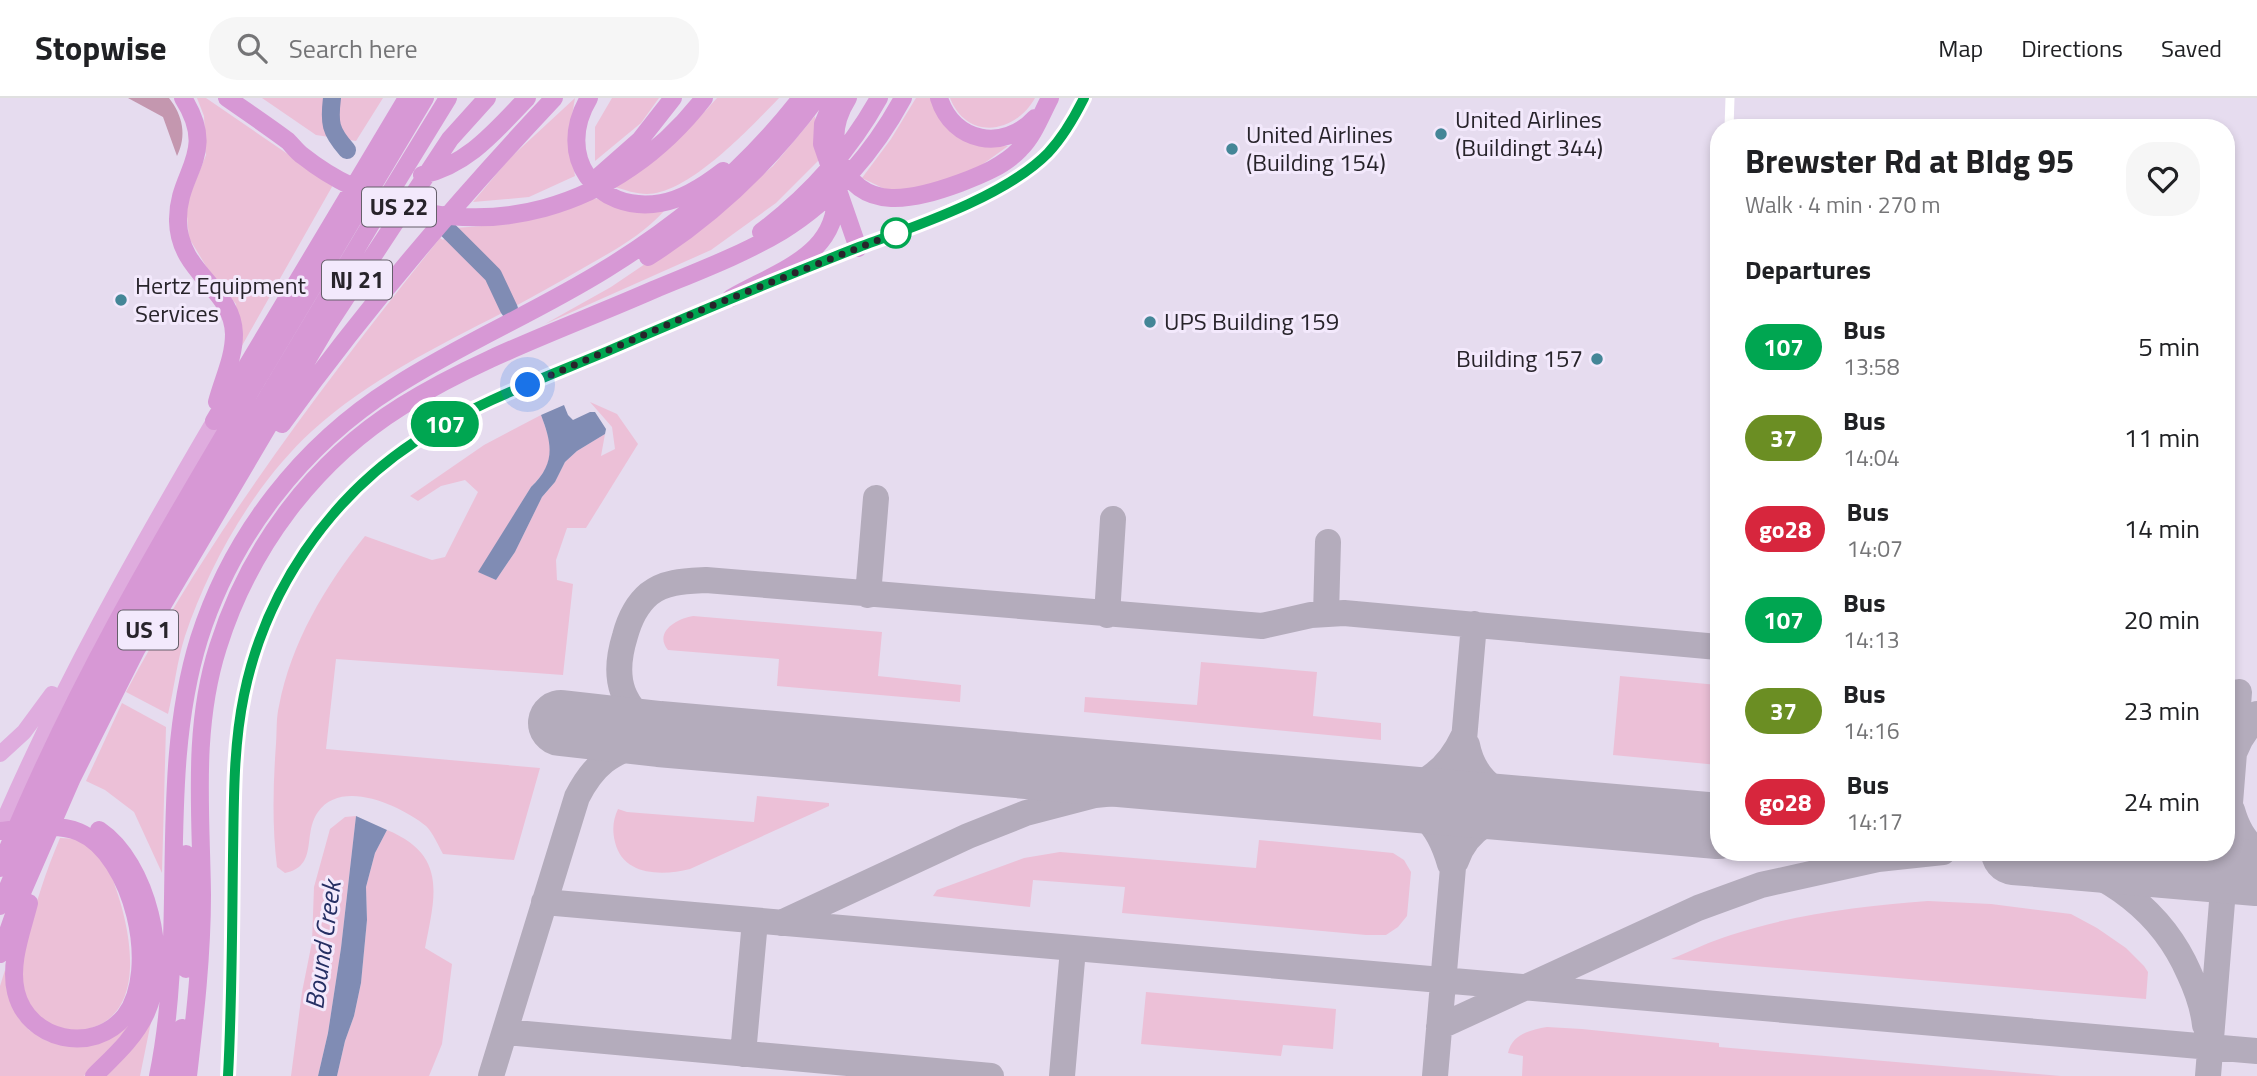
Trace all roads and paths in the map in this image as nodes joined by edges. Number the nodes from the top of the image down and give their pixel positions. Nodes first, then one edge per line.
1 (183, 98) edge
2 (227, 98) edge
3 (425, 98) edge
4 (448, 98) edge
5 (478, 98) edge
6 (487, 98) edge
7 (527, 98) edge
8 (554, 98) edge
9 (563, 98) edge
10 (589, 98) edge
11 (673, 98) edge
12 (704, 98) edge
13 (802, 98) edge
14 (817, 98) edge
15 (834, 98) edge
16 (849, 98) edge
17 (879, 98) edge
18 (903, 98) edge
19 (939, 98) edge
20 (1050, 98) edge
21 (1084, 98) edge
22 (1730, 98) edge
23 (403, 103) edge
24 (1729, 119) edge
25 (524, 130) junction
26 (773, 133) junction
27 (290, 143) junction
28 (623, 165) junction
29 (835, 182) junction
30 (858, 248) junction
31 (696, 272) junction
32 (731, 298) junction
33 (295, 351) junction
34 (454, 353) junction
35 (214, 421) junction
36 (242, 472) junction
37 (84, 649) junction
38 (0, 754) edge
39 (178, 760) junction
40 (65, 793) junction
41 (0, 822) edge
42 (76, 825) junction
43 (0, 830) edge
44 (201, 859) junction
45 (0, 868) edge
46 (0, 906) edge
47 (0, 954) edge
48 (94, 1076) edge
49 (158, 1076) edge
50 (175, 1076) edge
51 (188, 1076) edge
52 (200, 1076) edge
53 (228, 1076) edge

1 - 35 highway
2 - 27 highway, US 22
3 - 45 highway
4 - 33 highway
5 - 33 highway
6 - 36 highway, NJ 21
7 - 27 highway
8 - 25 highway, US 1
9 - 25 highway
10 - 26 highway
11 - 28 highway
12 - 28 highway
13 - 26 highway
14 - 34 highway
15 - 29 highway
16 - 20 highway
17 - 31 highway
18 - 31 highway
19 - 20 highway
21 - 30 street
22 - 24 street
23 - 35 highway, US 1
25 - 36 highway, US 1
26 - 34 highway
27 - 28 highway, US 22
29 - 30 highway
29 - 32 highway
30 - 32 street
31 - 44 highway
32 - 53 street
33 - 46 highway
34 - 39 highway
35 - 37 highway, US 1
36 - 40 highway, US 1
37 - 38 highway
37 - 43 highway, US 1
39 - 49 highway
39 - 50 highway
40 - 42 highway
40 - 47 highway, US 1
41 - 42 highway
42 - 43 highway
42 - 48 highway
44 - 51 highway
44 - 52 highway

